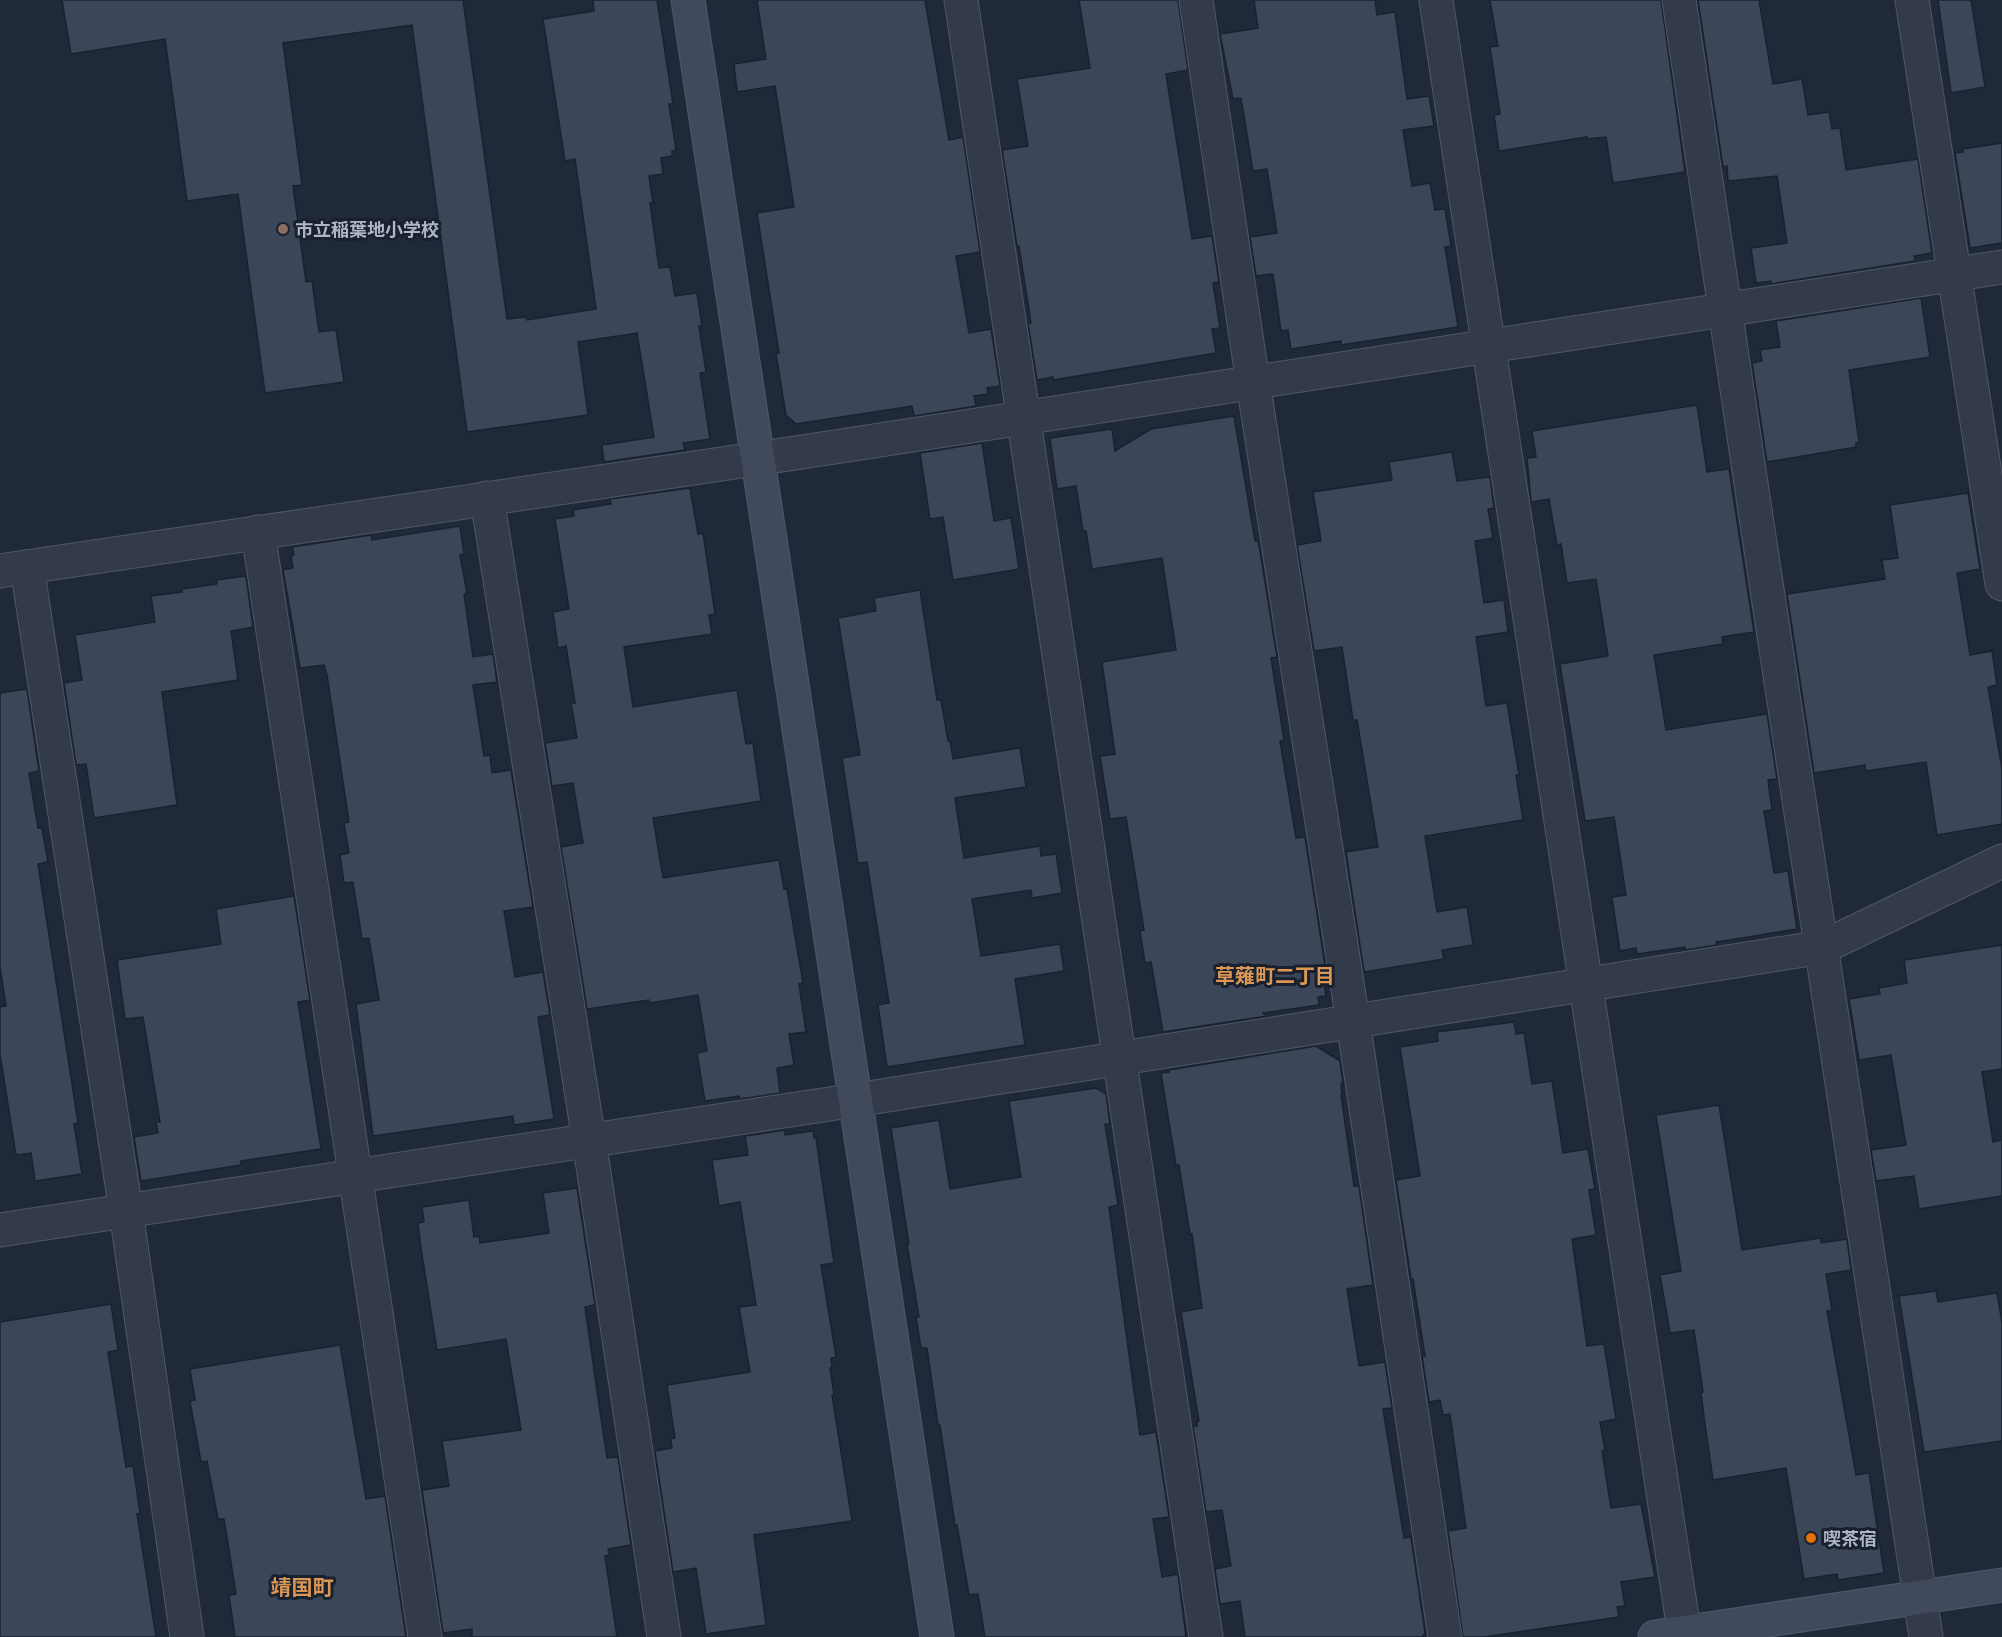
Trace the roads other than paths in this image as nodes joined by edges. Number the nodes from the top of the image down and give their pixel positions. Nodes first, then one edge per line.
1 (688, 0) edge
2 (961, 0) edge
3 (1196, 0) edge
4 (1436, 0) edge
5 (1679, 0) edge
6 (1912, 0) edge
7 (2002, 267) edge
8 (1955, 274) junction
9 (1724, 310) junction
10 (1488, 346) junction
11 (1253, 382) junction
12 (1023, 417) junction
13 (758, 458) junction
14 (487, 498) junction
15 (258, 532) junction
16 (14, 569) edge
17 (2002, 584) edge
18 (2002, 861) edge
19 (1823, 947) junction
20 (1584, 985) junction
21 (1353, 1021) junction
22 (1119, 1058) junction
23 (856, 1100) junction
24 (589, 1140) junction
25 (355, 1176) junction
26 (126, 1211) junction
27 (0, 1230) edge
28 (2002, 1584) edge
29 (1920, 1597) junction
30 (1675, 1636) edge
31 (187, 1637) edge
32 (424, 1637) edge
33 (664, 1637) edge
34 (937, 1637) edge
35 (1206, 1637) edge
36 (1445, 1637) edge
37 (1926, 1637) edge

1 - 13 street
2 - 12 street
3 - 11 street
4 - 10 street
5 - 9 street
6 - 8 street
7 - 8 street
8 - 9 street
8 - 17 street
9 - 10 street
9 - 19 street
10 - 11 street
10 - 20 street
11 - 12 street
11 - 21 street
12 - 13 street
12 - 22 street
13 - 14 street
13 - 23 street
14 - 15 street
14 - 24 street
15 - 16 street
15 - 25 street
16 - 26 street
18 - 19 street
19 - 20 street
19 - 29 street
20 - 21 street
20 - 30 street
21 - 22 street
21 - 36 street
22 - 23 street
22 - 35 street
23 - 24 street
23 - 34 street
24 - 25 street
24 - 33 street
25 - 26 street
25 - 32 street
26 - 27 street
26 - 31 street
28 - 29 street
29 - 30 street
29 - 37 street

